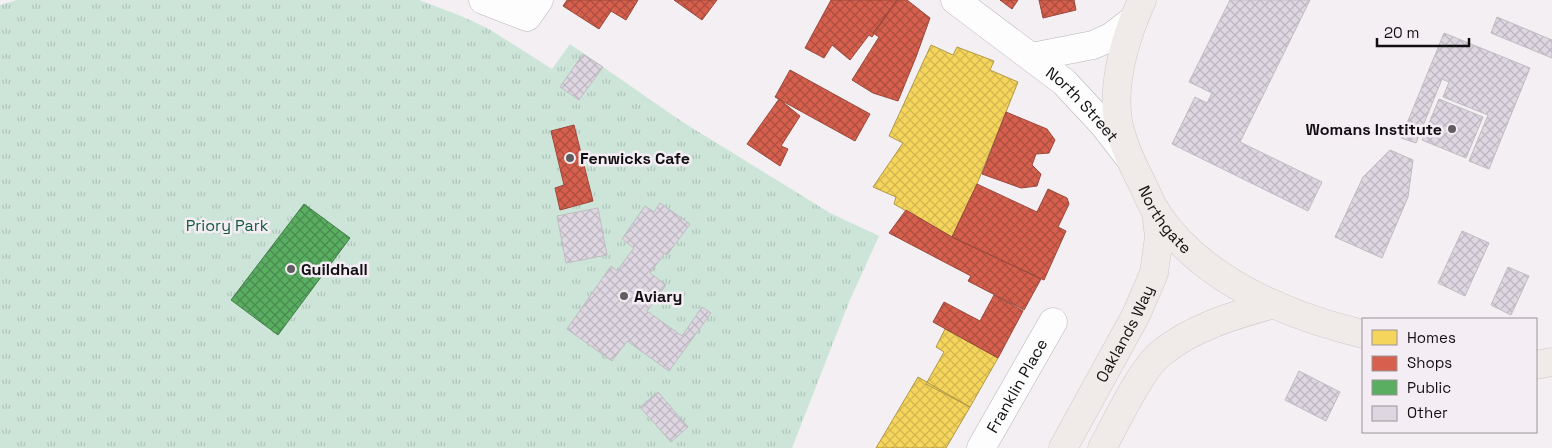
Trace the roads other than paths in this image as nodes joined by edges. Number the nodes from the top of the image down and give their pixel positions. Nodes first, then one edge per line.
1 (483, 0) edge
2 (955, 0) edge
3 (533, 8) edge
4 (1138, 10) edge
5 (1032, 57) junction
6 (1129, 157) junction
7 (1156, 211) junction
8 (1274, 304) junction
9 (1053, 322) dead end
10 (1362, 334) edge
11 (1552, 362) edge
12 (1537, 366) edge
13 (981, 448) edge
14 (1063, 448) edge
15 (1102, 448) edge

1 - 3 street
2 - 5 street, North Street
4 - 5 street, North Street
4 - 6 main road, Northgate
5 - 6 street, North Street
6 - 7 main road, Northgate
7 - 8 main road, Northgate
7 - 14 main road, Oaklands Way
8 - 10 main road, Northgate
8 - 15 main road
9 - 13 street, Franklin Place
11 - 12 main road

